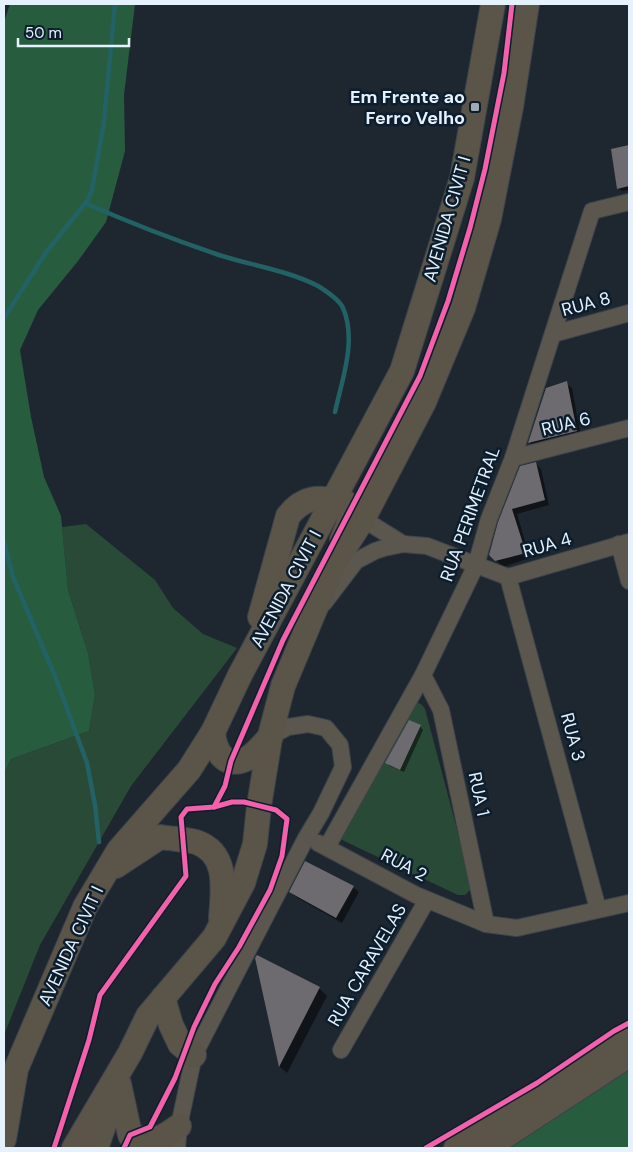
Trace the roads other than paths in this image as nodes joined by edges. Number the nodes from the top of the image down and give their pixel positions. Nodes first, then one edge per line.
1 (493, 4) edge
2 (527, 4) edge
3 (629, 202) edge
4 (629, 313) edge
5 (553, 334) junction
6 (629, 428) edge
7 (513, 458) junction
8 (334, 500) junction
9 (363, 519) junction
10 (624, 543) edge
11 (403, 544) junction
12 (334, 564) junction
13 (476, 565) junction
14 (508, 577) junction
15 (629, 581) edge
16 (307, 625) junction
17 (240, 675) junction
18 (423, 675) junction
19 (214, 732) junction
20 (271, 736) junction
21 (306, 838) junction
22 (327, 847) junction
23 (106, 872) junction
24 (427, 900) junction
25 (629, 903) edge
26 (598, 909) junction
27 (486, 924) junction
28 (220, 927) junction
29 (163, 998) junction
30 (629, 1034) edge
31 (341, 1050) dead end
32 (130, 1053) junction
33 (194, 1055) junction
34 (629, 1055) edge
35 (119, 1084) junction
36 (178, 1137) edge
37 (4, 1139) edge
38 (135, 1142) edge
39 (74, 1148) edge
40 (96, 1148) edge
41 (456, 1148) edge
42 (487, 1148) edge

1 - 8 main road, AVENIDA CIVIT I
2 - 9 main road, AVENIDA CIVIT I
3 - 5 street, RUA PERIMETRAL
4 - 5 street, RUA 8
5 - 7 street, RUA PERIMETRAL
6 - 7 street, RUA 6
7 - 13 street, RUA PERIMETRAL
8 - 12 main road
8 - 17 main road, AVENIDA CIVIT I
8 - 17 main road
9 - 11 street
9 - 12 main road, AVENIDA CIVIT I
10 - 14 street, RUA 4
10 - 15 street
11 - 13 street, RUA 4
11 - 16 street
12 - 16 main road, AVENIDA CIVIT I
13 - 14 street, RUA 4
13 - 18 street, RUA PERIMETRAL
14 - 26 street, RUA 3
16 - 20 main road, AVENIDA CIVIT I
17 - 19 main road, AVENIDA CIVIT I
18 - 22 street, RUA PERIMETRAL
18 - 27 street, RUA 1
19 - 20 main road
19 - 23 main road, AVENIDA CIVIT I
20 - 21 street
20 - 28 main road, AVENIDA CIVIT I
21 - 22 street, RUA 2
21 - 33 street
22 - 24 street, RUA 2
23 - 28 main road
23 - 37 main road, AVENIDA CIVIT I
24 - 27 street, RUA 2
24 - 31 street, RUA CARAVELAS
25 - 26 street
26 - 27 street
28 - 29 main road, AVENIDA CIVIT I
29 - 32 main road, AVENIDA CIVIT I
29 - 33 main road
30 - 41 main road
32 - 35 main road
32 - 39 main road
33 - 36 street
34 - 42 main road
35 - 38 main road
35 - 40 main road
36 - 38 main road

